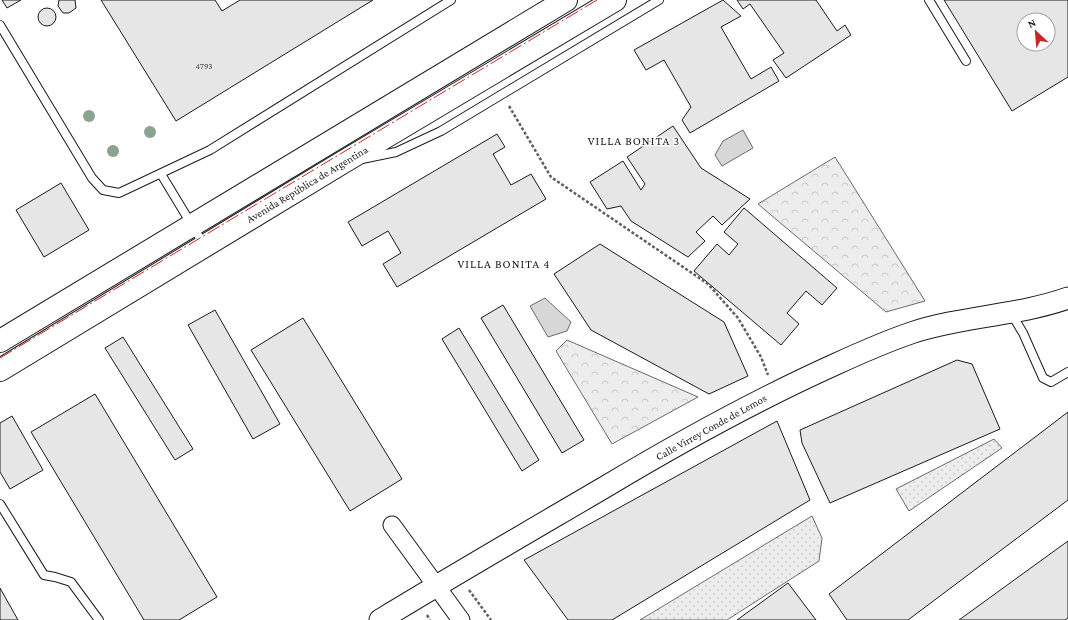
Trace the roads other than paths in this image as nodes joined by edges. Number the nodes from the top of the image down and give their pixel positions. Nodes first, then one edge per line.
1 (451, 0) edge
2 (566, 0) edge
3 (615, 0) edge
4 (659, 0) edge
5 (929, 0) edge
6 (0, 25) edge
7 (966, 61) dead end
8 (340, 164) junction
9 (161, 174) junction
10 (192, 226) junction
11 (205, 246) junction
12 (1068, 298) edge
13 (1010, 312) junction
14 (0, 341) edge
15 (0, 370) edge
16 (1068, 372) edge
17 (0, 504) edge
18 (392, 525) dead end
19 (436, 586) junction
20 (99, 620) edge
21 (380, 620) edge
22 (461, 620) edge

1 - 9 lane
2 - 10 main road
3 - 8 main road, Avenida República de Argentina
4 - 8 lane
5 - 7 lane
6 - 9 lane
8 - 11 main road, Avenida República de Argentina
9 - 10 lane
10 - 11 lane
10 - 14 main road
11 - 15 main road, Avenida República de Argentina
12 - 13 street, Calle Virrey Conde de Lemos
13 - 16 lane
13 - 19 street, Calle Virrey Conde de Lemos
17 - 20 lane
18 - 19 street
19 - 21 street, Calle Virrey Conde de Lemos
19 - 22 street

